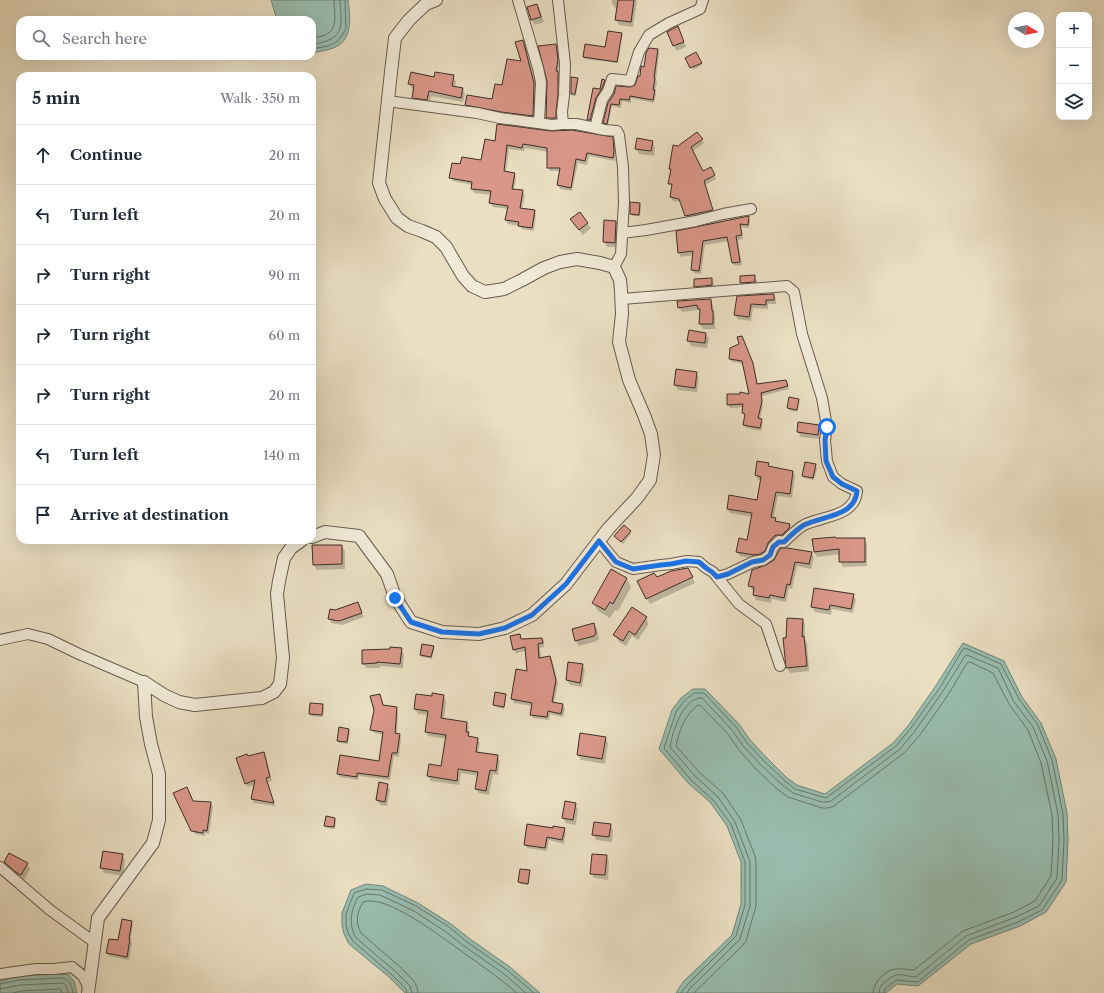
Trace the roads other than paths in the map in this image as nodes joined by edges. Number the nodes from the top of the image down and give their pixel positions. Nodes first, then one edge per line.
1 (436, 0) edge
2 (518, 0) edge
3 (558, 0) edge
4 (703, 0) edge
5 (387, 101) junction
6 (539, 123) junction
7 (563, 124) junction
8 (595, 128) junction
9 (751, 209) dead end
10 (622, 232) junction
11 (614, 267) junction
12 (622, 299) junction
13 (316, 535) edge
14 (599, 541) junction
15 (296, 544) edge
16 (717, 577) junction
17 (0, 640) edge
18 (780, 666) dead end
19 (144, 682) junction
20 (0, 867) edge
21 (94, 942) junction
22 (0, 974) edge
23 (89, 991) edge

1 - 5 street
2 - 6 street
3 - 7 street
4 - 8 street
5 - 6 street
5 - 11 street
6 - 7 street
7 - 8 street
8 - 10 street
9 - 10 street
10 - 11 street
11 - 12 street
12 - 14 street
12 - 16 street
13 - 14 street
14 - 16 street
15 - 19 street
16 - 18 street
17 - 19 street
19 - 21 street
20 - 21 street
21 - 23 street
22 - 23 street

